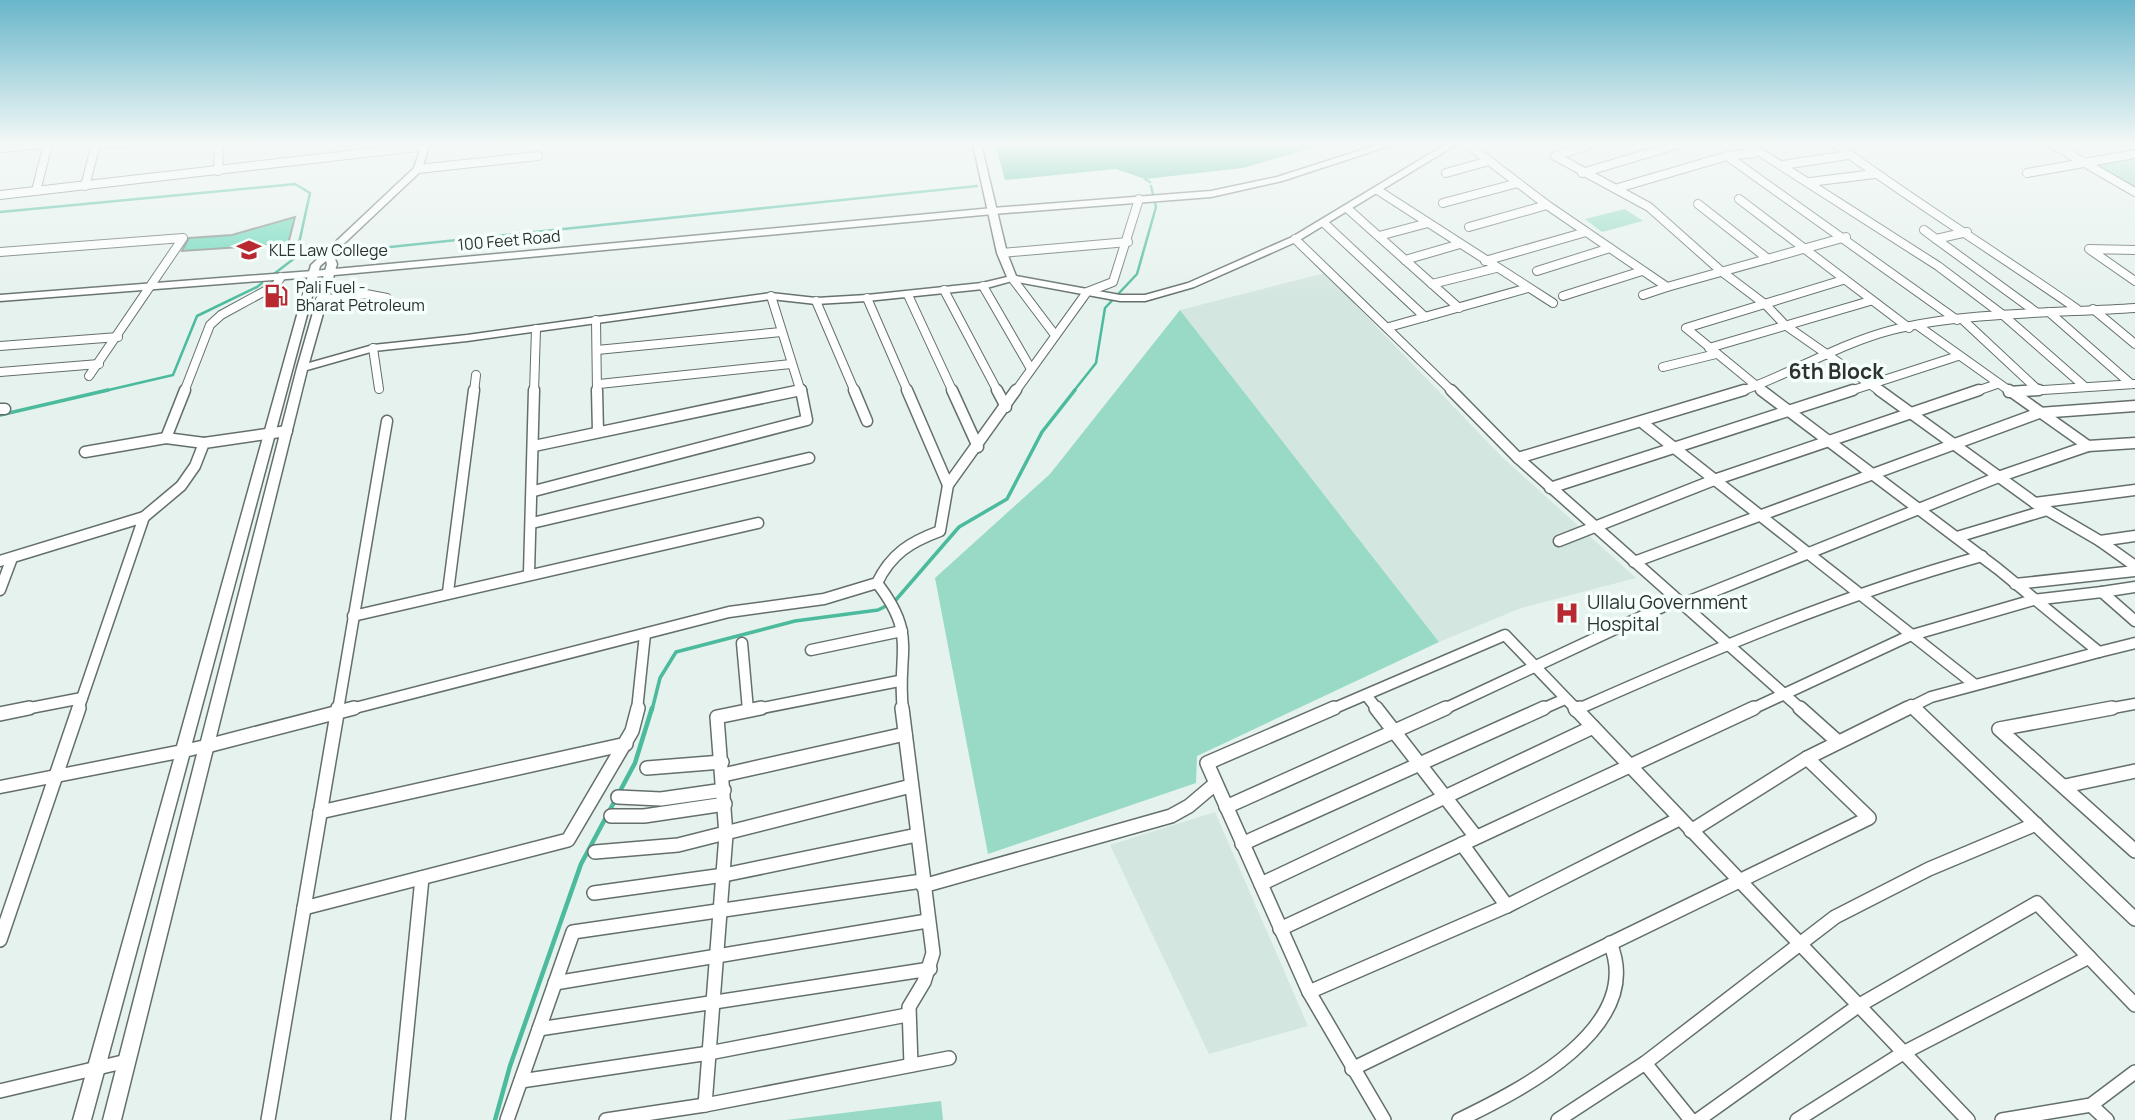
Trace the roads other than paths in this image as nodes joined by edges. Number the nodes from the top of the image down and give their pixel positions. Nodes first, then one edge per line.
1 (391, 196) edge
2 (990, 196) edge
3 (1132, 196) edge
4 (1147, 196) edge
5 (1370, 196) edge
6 (1387, 196) edge
7 (1468, 196) edge
8 (1535, 196) edge
9 (1631, 196) edge
10 (1786, 196) edge
11 (1832, 196) edge
12 (1910, 196) edge
13 (1739, 199) dead end
14 (1443, 203) dead end
15 (1698, 204) dead end
16 (1547, 205) junction
17 (993, 207) junction
18 (1348, 209) junction
19 (1324, 223) junction
20 (1428, 223) junction
21 (1469, 227) dead end
22 (1924, 230) dead end
23 (1586, 232) junction
24 (1967, 232) junction
25 (1379, 236) junction
26 (1846, 237) junction
27 (1296, 239) junction
28 (1936, 239) junction
29 (1128, 242) junction
30 (1460, 244) junction
31 (1610, 248) junction
32 (1804, 250) junction
33 (2135, 250) edge
34 (0, 252) edge
35 (1002, 253) junction
36 (1768, 259) junction
37 (1405, 260) junction
38 (1485, 261) junction
39 (326, 263) junction
40 (1496, 268) junction
41 (1538, 271) dead end
42 (1642, 271) junction
43 (1721, 271) junction
44 (277, 274) junction
45 (1012, 278) junction
46 (1843, 280) junction
47 (2135, 281) edge
48 (153, 282) junction
49 (1432, 284) junction
50 (983, 286) junction
51 (1667, 287) junction
52 (1528, 288) junction
53 (0, 290) edge
54 (944, 290) junction
55 (1087, 292) junction
56 (908, 295) junction
57 (1643, 295) dead end
58 (771, 296) junction
59 (1563, 296) dead end
60 (0, 298) edge
61 (387, 298) dead end
62 (867, 298) junction
63 (320, 300) junction
64 (816, 301) junction
65 (1870, 301) junction
66 (1553, 303) dead end
67 (1766, 305) junction
68 (2135, 308) edge
69 (1459, 309) junction
70 (2077, 309) junction
71 (2093, 309) junction
72 (2036, 312) junction
73 (2049, 312) junction
74 (2003, 315) junction
75 (1425, 317) junction
76 (1960, 319) junction
77 (596, 320) junction
78 (1784, 325) junction
79 (1913, 326) junction
80 (1389, 327) junction
81 (536, 329) junction
82 (781, 332) junction
83 (1055, 335) junction
84 (118, 337) junction
85 (2135, 344) edge
86 (0, 346) edge
87 (373, 348) junction
88 (597, 350) junction
89 (1713, 351) junction
90 (1824, 354) junction
91 (1958, 356) junction
92 (99, 364) junction
93 (791, 364) junction
94 (1663, 367) dead end
95 (302, 368) junction
96 (1031, 369) junction
97 (0, 372) edge
98 (476, 375) dead end
99 (89, 376) dead end
100 (1867, 383) junction
101 (599, 384) junction
102 (1997, 384) junction
103 (2133, 384) edge
104 (1756, 386) junction
105 (2084, 386) junction
106 (379, 389) dead end
107 (801, 390) junction
108 (2038, 390) junction
109 (2009, 392) junction
110 (2135, 406) edge
111 (1006, 407) junction
112 (1788, 410) junction
113 (1910, 412) junction
114 (2039, 413) junction
115 (387, 421) dead end
116 (867, 421) dead end
117 (1644, 424) junction
118 (287, 431) junction
119 (598, 432) junction
120 (270, 434) junction
121 (166, 438) junction
122 (1829, 441) junction
123 (204, 443) junction
124 (1955, 443) junction
125 (2135, 443) edge
126 (534, 446) junction
127 (2088, 446) junction
128 (978, 447) junction
129 (1675, 449) junction
130 (85, 452) dead end
131 (809, 458) dead end
132 (1518, 458) junction
133 (1874, 475) junction
134 (2001, 476) junction
135 (1714, 480) junction
136 (948, 485) junction
137 (1550, 488) junction
138 (2135, 490) edge
139 (534, 491) junction
140 (2035, 503) junction
141 (1922, 509) junction
142 (2047, 510) junction
143 (1757, 514) junction
144 (144, 517) junction
145 (531, 523) junction
146 (758, 523) dead end
147 (1594, 526) junction
148 (2135, 536) edge
149 (1957, 537) junction
150 (1559, 541) dead end
151 (2100, 541) junction
152 (1807, 554) junction
153 (1982, 556) junction
154 (6, 560) edge
155 (1634, 562) junction
156 (2135, 569) edge
157 (529, 573) junction
158 (877, 583) junction
159 (2015, 584) junction
160 (2135, 587) edge
161 (0, 590) edge
162 (448, 592) junction
163 (2102, 592) junction
164 (1858, 595) junction
165 (2033, 600) junction
166 (1679, 602) junction
167 (353, 616) junction
168 (2135, 621) edge
169 (902, 631) junction
170 (645, 634) junction
171 (1909, 636) junction
172 (742, 643) dead end
173 (1726, 643) junction
174 (2135, 643) edge
175 (811, 650) dead end
176 (2099, 652) junction
177 (1536, 668) junction
178 (899, 681) junction
179 (1974, 684) junction
180 (1783, 693) junction
181 (1366, 695) junction
182 (82, 698) junction
183 (1565, 699) junction
184 (2135, 704) edge
185 (1912, 705) junction
186 (748, 710) junction
187 (1576, 710) junction
188 (337, 712) junction
189 (0, 714) edge
190 (1593, 727) junction
191 (1395, 731) junction
192 (905, 734) junction
193 (1836, 741) junction
194 (625, 744) junction
195 (207, 746) junction
196 (182, 751) junction
197 (1807, 758) junction
198 (1420, 764) junction
199 (1629, 766) junction
200 (647, 768) dead end
201 (723, 769) junction
202 (2135, 771) edge
203 (57, 774) junction
204 (1215, 784) junction
205 (911, 786) junction
206 (2066, 786) junction
207 (0, 787) edge
208 (724, 790) junction
209 (618, 797) dead end
210 (1444, 797) junction
211 (725, 804) junction
212 (1226, 807) junction
213 (320, 812) junction
214 (611, 817) dead end
215 (1679, 819) junction
216 (2036, 824) junction
217 (1691, 831) junction
218 (726, 835) junction
219 (917, 835) junction
220 (1476, 837) junction
221 (1242, 844) junction
222 (1462, 844) junction
223 (2132, 845) edge
224 (595, 852) dead end
225 (724, 874) junction
226 (422, 878) junction
227 (1738, 881) junction
228 (922, 884) junction
229 (1261, 884) junction
230 (594, 893) dead end
231 (7, 901) edge
232 (1507, 906) junction
233 (304, 908) junction
234 (722, 911) junction
235 (2135, 919) edge
236 (927, 920) junction
237 (1280, 929) junction
238 (0, 940) edge
239 (1610, 943) junction
240 (1798, 944) junction
241 (718, 953) junction
242 (2089, 957) junction
243 (930, 969) junction
244 (555, 983) junction
245 (1309, 992) junction
246 (714, 1001) junction
247 (2135, 1004) edge
248 (1858, 1006) junction
249 (907, 1015) junction
250 (539, 1029) junction
251 (709, 1053) junction
252 (1903, 1053) junction
253 (949, 1058) dead end
254 (127, 1061) junction
255 (1645, 1063) junction
256 (911, 1065) junction
257 (96, 1067) junction
258 (1352, 1069) junction
259 (2135, 1072) edge
260 (521, 1080) junction
261 (0, 1091) edge
262 (705, 1105) junction
263 (2091, 1105) junction
264 (82, 1120) edge
265 (112, 1120) edge
266 (268, 1120) edge
267 (398, 1120) edge
268 (507, 1120) edge
269 (606, 1120) edge
270 (1384, 1120) edge
271 (1458, 1120) edge
272 (1558, 1120) edge
273 (1691, 1120) edge
274 (1698, 1120) edge
275 (1797, 1120) edge
276 (1968, 1120) edge
277 (2002, 1120) edge
278 (2107, 1120) edge

1 - 39 street
2 - 17 street
3 - 17 main road, 100 Feet Road
4 - 29 street
5 - 18 street
6 - 20 street
7 - 14 street
8 - 16 street
9 - 43 street
10 - 26 street
11 - 74 street
12 - 24 street
13 - 32 street
15 - 36 street
16 - 21 street
16 - 23 street
17 - 35 street
17 - 39 main road, 100 Feet Road
18 - 19 street
18 - 25 street
19 - 27 street
19 - 75 street
20 - 25 street
20 - 30 street
22 - 28 street
23 - 31 street
23 - 38 street
24 - 28 street
24 - 70 street
25 - 37 street
26 - 32 street
26 - 76 street
27 - 55 street
27 - 80 street
28 - 72 street
29 - 35 street
29 - 55 street
30 - 37 street
30 - 38 street
31 - 41 street
31 - 42 street
32 - 36 street
32 - 46 street
33 - 47 street
34 - 48 street
35 - 45 street
36 - 43 street
37 - 49 street
38 - 40 street
39 - 44 main road, 100 Feet Road
39 - 63 street
39 - 120 street
40 - 49 street
40 - 52 street
42 - 51 street
42 - 59 street
43 - 51 street
43 - 67 street
44 - 48 main road, 100 Feet Road
44 - 121 street
45 - 50 street
45 - 55 street
45 - 83 street
46 - 65 street
46 - 67 street
48 - 53 main road, 100 Feet Road
48 - 60 main road, 100 Feet Road
48 - 84 street
49 - 69 street
50 - 54 street
50 - 96 street
51 - 57 street
52 - 66 street
52 - 69 street
54 - 56 street
54 - 111 street
55 - 83 street
56 - 62 street
56 - 128 street
58 - 64 street
58 - 77 street
58 - 82 street
61 - 63 street
62 - 64 street
62 - 136 street
63 - 95 street
64 - 116 street
65 - 78 street
65 - 79 street
67 - 78 street
67 - 89 street
68 - 71 street
69 - 75 street
70 - 71 street
70 - 73 street
71 - 85 street
72 - 73 street
72 - 74 street
73 - 103 street
74 - 76 street
74 - 105 street
75 - 80 street
76 - 79 street
76 - 108 street
77 - 81 street
77 - 88 street
78 - 89 street
78 - 90 street
79 - 90 street
79 - 91 street
80 - 132 street
81 - 87 street
81 - 126 street
82 - 88 street
82 - 93 street
83 - 96 street
84 - 86 street
84 - 92 street
87 - 95 street
87 - 106 street
88 - 101 street
89 - 94 street
89 - 104 street
90 - 100 street
90 - 104 street
91 - 100 street
91 - 102 street
92 - 97 street
92 - 99 street
93 - 101 street
93 - 107 street
95 - 118 street
96 - 111 street
98 - 162 street
100 - 112 street
100 - 113 street
101 - 119 street
102 - 109 street
102 - 113 street
103 - 105 street
104 - 112 street
104 - 117 street
105 - 108 street
107 - 119 street
107 - 139 street
108 - 109 street
109 - 114 street
110 - 114 street
111 - 128 street
112 - 122 street
112 - 129 street
113 - 122 street
113 - 124 street
114 - 124 street
114 - 127 street
115 - 167 street
117 - 129 street
117 - 132 street
118 - 120 street
118 - 195 street
119 - 126 street
120 - 123 street
120 - 196 street
121 - 123 street
121 - 130 street
122 - 133 street
122 - 135 street
123 - 144 street
124 - 133 street
124 - 134 street
125 - 127 street
126 - 139 street
127 - 134 street
128 - 136 street
129 - 135 street
129 - 137 street
131 - 145 street
132 - 137 street
133 - 141 street
133 - 143 street
134 - 140 street
134 - 141 street
135 - 143 street
135 - 147 street
136 - 158 street
137 - 147 street
138 - 140 street
139 - 145 street
140 - 142 street
141 - 149 street
141 - 152 street
142 - 149 street
142 - 151 street
143 - 152 street
143 - 155 street
144 - 154 street
144 - 182 street
145 - 157 street
146 - 157 street
147 - 150 street
147 - 155 street
148 - 151 street
149 - 153 street
151 - 156 street
152 - 164 street
152 - 166 street
153 - 159 street
153 - 164 street
154 - 161 street
155 - 166 street
156 - 159 street
157 - 162 street
158 - 169 street
158 - 170 street
159 - 165 street
160 - 163 street
162 - 167 street
163 - 165 street
163 - 168 street
164 - 171 street
164 - 173 street
165 - 171 street
165 - 176 street
166 - 173 street
166 - 177 street
167 - 188 street
169 - 175 street
169 - 178 street
170 - 188 street
170 - 194 street
171 - 179 street
171 - 180 street
172 - 186 street
173 - 180 street
173 - 187 street
174 - 176 street
176 - 179 street
177 - 181 street
177 - 183 street
177 - 191 street
178 - 186 street
178 - 192 street
179 - 185 street
180 - 193 street
180 - 199 street
181 - 191 street
181 - 204 street
182 - 189 street
182 - 203 street
183 - 187 street
183 - 198 street
184 - 206 street
185 - 193 street
185 - 216 street
186 - 201 street
187 - 190 street
188 - 195 street
188 - 213 street
190 - 199 street
190 - 210 street
191 - 198 street
191 - 212 street
192 - 201 street
192 - 205 street
193 - 197 street
194 - 213 street
194 - 226 street
195 - 196 street
195 - 254 street
196 - 203 street
196 - 257 street
197 - 217 street
197 - 227 street
198 - 210 street
198 - 221 street
199 - 215 street
199 - 220 street
200 - 201 street
201 - 208 street
202 - 206 street
203 - 207 street
203 - 231 street
204 - 212 street
204 - 228 street
205 - 218 street
205 - 219 street
206 - 223 street
208 - 209 street
208 - 211 street
210 - 220 street
210 - 229 street
211 - 214 street
211 - 218 street
212 - 221 street
213 - 233 street
215 - 217 street
215 - 232 street
216 - 235 street
216 - 240 street
217 - 227 street
218 - 224 street
218 - 225 street
219 - 225 street
219 - 228 street
220 - 222 street
221 - 229 street
222 - 232 street
222 - 237 street
225 - 230 street
225 - 234 street
226 - 233 street
226 - 267 street
227 - 239 street
227 - 240 street
228 - 234 street
228 - 236 street
229 - 237 street
231 - 238 street
232 - 245 street
233 - 266 street
234 - 241 street
234 - 244 street
236 - 241 street
236 - 243 street
237 - 245 street
239 - 258 street
239 - 271 street
240 - 248 street
240 - 255 street
241 - 244 street
241 - 246 street
242 - 247 street
242 - 248 street
242 - 252 street
243 - 246 street
243 - 249 street
244 - 250 street
245 - 258 street
246 - 250 street
246 - 251 street
248 - 252 street
248 - 274 street
249 - 251 street
249 - 256 street
250 - 260 street
251 - 260 street
251 - 262 street
252 - 275 street
252 - 276 street
253 - 256 street
254 - 257 street
254 - 265 street
255 - 272 street
255 - 273 street
256 - 262 street
257 - 261 street
257 - 264 street
258 - 270 street
259 - 263 street
260 - 268 street
262 - 269 street
263 - 277 street
263 - 278 street

